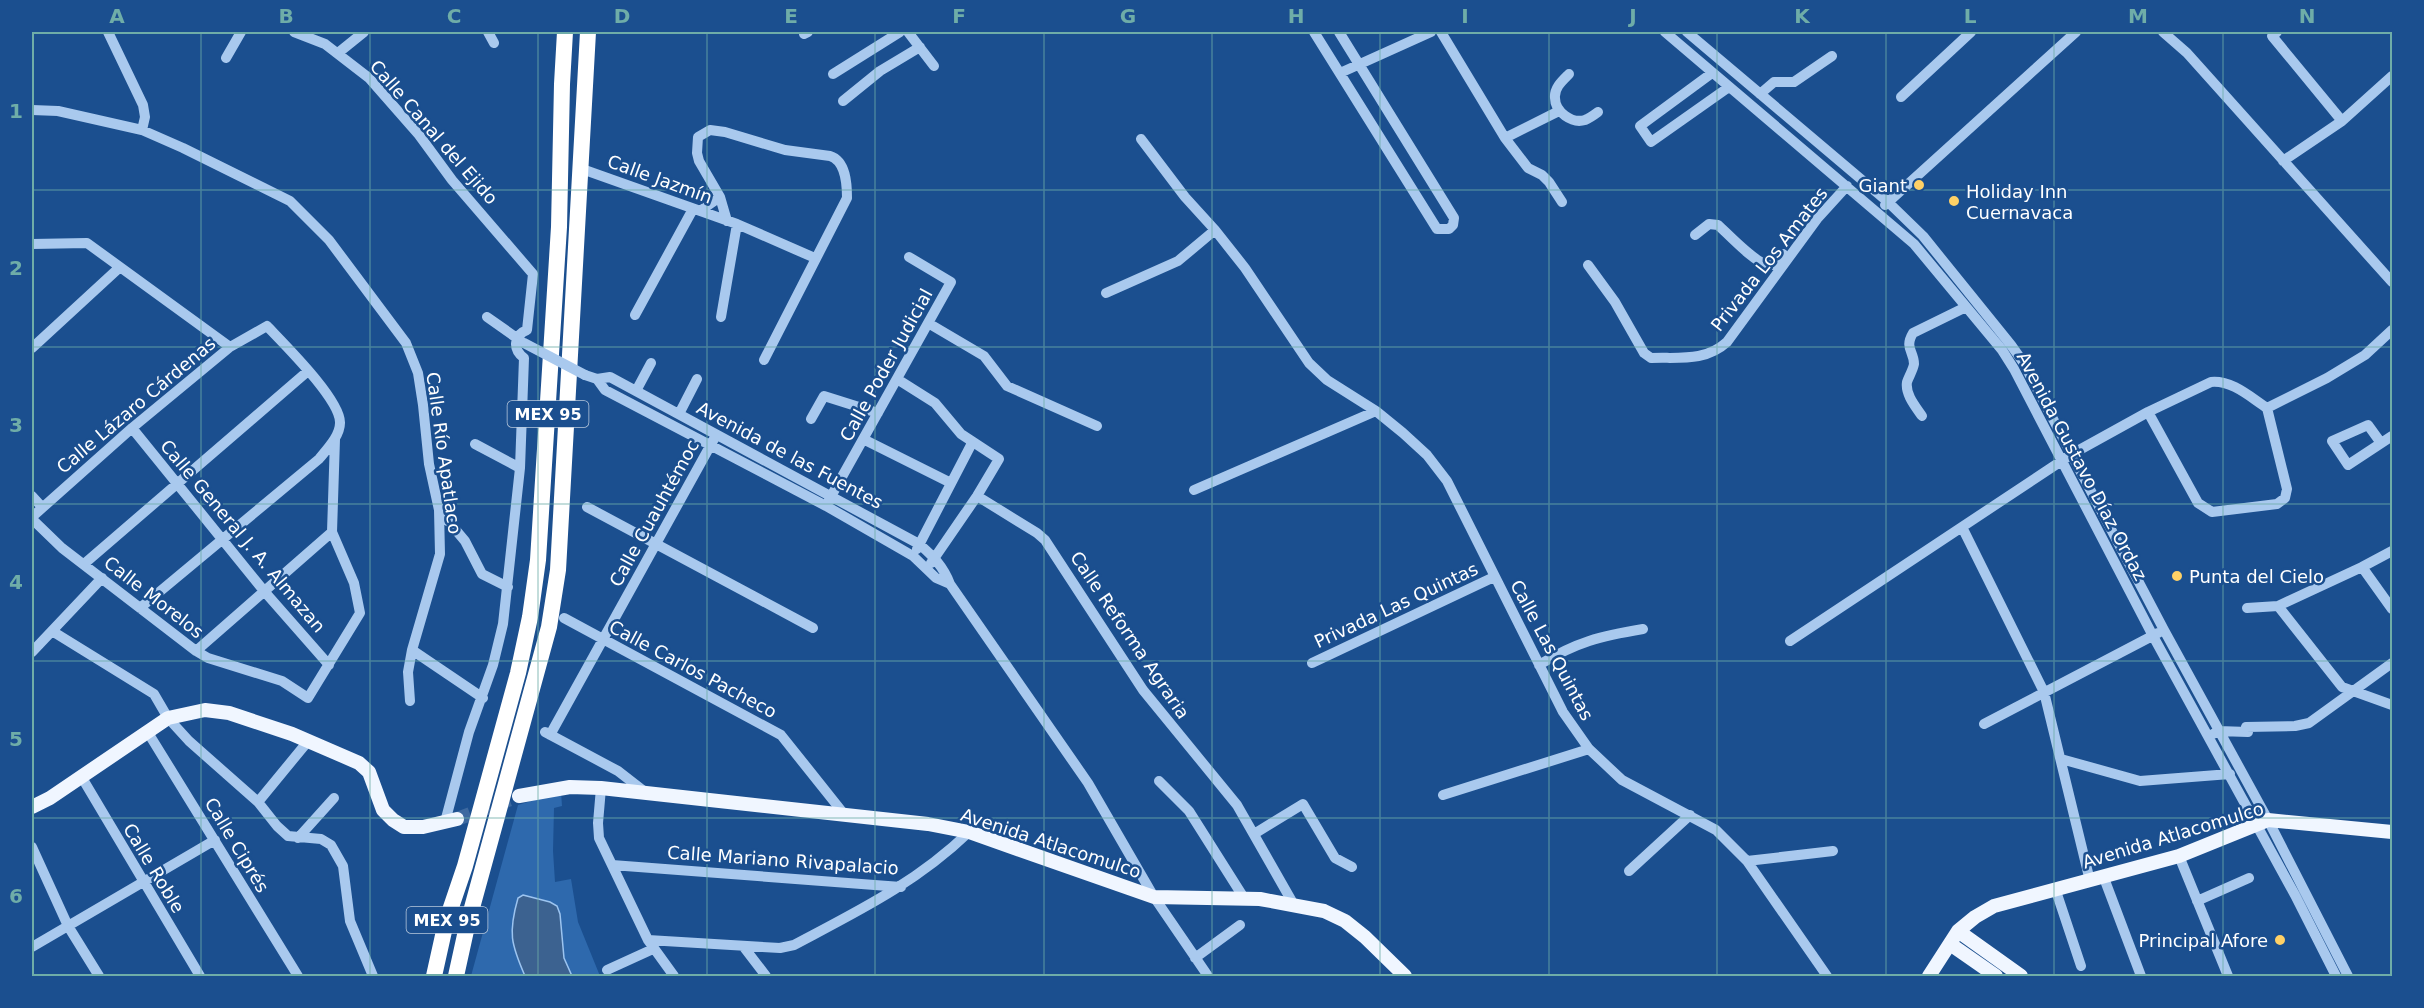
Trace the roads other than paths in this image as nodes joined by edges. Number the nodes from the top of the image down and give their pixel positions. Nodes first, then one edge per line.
1 (108, 32) edge
2 (242, 32) edge
3 (294, 32) edge
4 (364, 32) edge
5 (488, 32) edge
6 (565, 32) edge
7 (588, 32) edge
8 (900, 32) edge
9 (908, 32) edge
10 (1314, 32) edge
11 (1339, 32) edge
12 (1431, 32) edge
13 (1441, 32) edge
14 (1665, 32) edge
15 (1686, 32) edge
16 (1971, 32) edge
17 (2076, 32) edge
18 (2163, 32) edge
19 (2277, 32) edge
20 (494, 43) dead end
21 (920, 47) junction
22 (338, 53) junction
23 (1832, 56) dead end
24 (226, 58) dead end
25 (1359, 64) junction
26 (934, 66) dead end
27 (1340, 73) junction
28 (1712, 73) junction
29 (833, 74) dead end
30 (1569, 74) dead end
31 (2392, 76) edge
32 (1729, 87) junction
33 (1760, 94) junction
34 (1901, 97) dead end
35 (843, 100) dead end
36 (32, 110) edge
37 (1559, 111) junction
38 (1598, 112) dead end
39 (2342, 121) junction
40 (142, 130) junction
41 (1807, 133) junction
42 (1505, 138) junction
43 (1141, 139) dead end
44 (1407, 140) junction
45 (1797, 144) junction
46 (1389, 150) junction
47 (2283, 161) junction
48 (582, 169) junction
49 (1847, 186) junction
50 (720, 197) junction
51 (1562, 202) dead end
52 (1888, 202) junction
53 (697, 210) junction
54 (1878, 212) junction
55 (732, 223) junction
56 (1215, 230) junction
57 (1695, 236) dead end
58 (32, 244) edge
59 (1790, 254) junction
60 (909, 257) dead end
61 (815, 258) junction
62 (1588, 265) dead end
63 (120, 267) junction
64 (1948, 276) junction
65 (2392, 282) edge
66 (1106, 293) dead end
67 (1966, 307) junction
68 (635, 315) dead end
69 (487, 316) dead end
70 (721, 317) dead end
71 (928, 323) junction
72 (267, 326) joint
73 (2392, 330) edge
74 (520, 341) junction
75 (230, 347) junction
76 (32, 348) edge
77 (764, 360) dead end
78 (651, 363) dead end
79 (308, 371) junction
80 (597, 379) junction
81 (897, 379) junction
82 (697, 380) dead end
83 (636, 391) junction
84 (2267, 408) junction
85 (1377, 411) junction
86 (2148, 412) junction
87 (878, 413) junction
88 (679, 414) junction
89 (1922, 416) dead end
90 (811, 419) dead end
91 (1097, 426) dead end
92 (132, 428) junction
93 (717, 434) junction
94 (2392, 436) edge
95 (335, 439) junction
96 (863, 439) junction
97 (972, 442) junction
98 (2381, 443) dead end
99 (475, 444) dead end
100 (711, 444) junction
101 (2067, 457) junction
102 (520, 468) junction
103 (951, 483) junction
104 (177, 484) junction
105 (1194, 490) dead end
106 (32, 496) edge
107 (977, 496) junction
108 (829, 501) junction
109 (42, 507) junction
110 (587, 507) dead end
111 (439, 510) junction
112 (32, 518) edge
113 (1962, 527) junction
114 (332, 532) junction
115 (222, 540) junction
116 (919, 544) junction
117 (655, 545) junction
118 (2392, 551) edge
119 (913, 556) junction
120 (936, 559) junction
121 (84, 564) junction
122 (926, 567) junction
123 (2362, 567) junction
124 (1494, 577) junction
125 (102, 578) junction
126 (950, 584) junction
127 (508, 587) junction
128 (264, 591) junction
129 (2278, 606) junction
130 (140, 608) junction
131 (2247, 608) dead end
132 (2392, 609) edge
133 (564, 618) dead end
134 (813, 628) dead end
135 (1642, 628) dead end
136 (2164, 630) junction
137 (52, 631) junction
138 (2153, 636) junction
139 (603, 640) junction
140 (1790, 642) dead end
141 (412, 650) junction
142 (196, 651) junction
143 (32, 652) edge
144 (1312, 663) dead end
145 (2392, 663) edge
146 (329, 665) junction
147 (1539, 665) junction
148 (2044, 692) junction
149 (2352, 692) junction
150 (483, 698) junction
151 (410, 701) dead end
152 (2392, 705) edge
153 (168, 718) junction
154 (1984, 724) dead end
155 (147, 731) junction
156 (2218, 732) junction
157 (2207, 736) junction
158 (309, 740) junction
159 (1589, 749) junction
160 (2061, 759) junction
161 (2230, 774) junction
162 (81, 776) junction
163 (1159, 781) dead end
164 (602, 788) junction
165 (645, 792) junction
166 (1443, 795) dead end
167 (519, 796) tunnel mouth
168 (333, 798) dead end
169 (258, 801) junction
170 (32, 807) edge
171 (844, 814) junction
172 (1690, 815) junction
173 (451, 820) joint
174 (2262, 822) junction
175 (969, 832) junction
176 (2392, 832) edge
177 (1254, 834) junction
178 (298, 838) junction
179 (215, 840) junction
180 (32, 847) edge
181 (1833, 850) dead end
182 (2179, 856) junction
183 (1747, 861) junction
184 (612, 865) junction
185 (1352, 867) dead end
186 (1629, 871) dead end
187 (2104, 878) junction
188 (2249, 878) dead end
189 (2090, 881) junction
190 (142, 882) junction
191 (901, 887) junction
192 (2055, 888) junction
193 (1154, 897) junction
194 (1244, 898) junction
195 (2197, 901) junction
196 (1294, 905) junction
197 (1240, 925) dead end
198 (68, 926) junction
199 (1958, 932) junction
200 (651, 944) junction
201 (1950, 944) junction
202 (743, 946) junction
203 (32, 947) edge
204 (1195, 958) junction
205 (2081, 966) dead end
206 (607, 970) dead end
207 (293, 975) edge
208 (99, 976) edge
209 (200, 976) edge
210 (374, 976) edge
211 (434, 976) edge
212 (456, 976) edge
213 (675, 976) edge
214 (766, 976) edge
215 (1208, 976) edge
216 (1405, 976) edge
217 (1827, 976) edge
218 (1929, 976) edge
219 (1996, 976) edge
220 (2021, 976) edge
221 (2141, 976) edge
222 (2228, 976) edge
223 (2336, 976) edge
224 (2348, 976) edge

1 - 40 street
2 - 24 street
3 - 22 street, Calle Canal del Ejido
4 - 22 street
5 - 20 street
6 - 211 highway, MEX 95
7 - 48 highway, MEX 95
8 - 29 street
9 - 21 street
10 - 27 street
11 - 25 street
12 - 25 street
13 - 42 street
14 - 28 street, Avenida Gustavo Díaz Ordaz
15 - 33 street, Avenida Gustavo Díaz Ordaz
16 - 34 street
17 - 52 street
18 - 47 street
19 - 39 street
21 - 26 street
21 - 35 street
22 - 74 street, Calle Canal del Ejido
23 - 33 street
25 - 27 street
25 - 44 street
27 - 46 street
28 - 32 street, Avenida Gustavo Díaz Ordaz
28 - 32 street
30 - 37 street
31 - 39 street
32 - 45 street, Avenida Gustavo Díaz Ordaz
33 - 41 street, Avenida Gustavo Díaz Ordaz
36 - 40 street, Calle Río Apatlaco
37 - 38 street
37 - 42 street
39 - 47 street
40 - 111 street, Calle Río Apatlaco
41 - 45 street
41 - 52 street, Avenida Gustavo Díaz Ordaz
42 - 51 street
43 - 56 street
44 - 46 street
44 - 46 street
45 - 49 street, Avenida Gustavo Díaz Ordaz
47 - 65 street
48 - 53 street, Calle Jazmín
48 - 212 highway, MEX 95
49 - 54 street, Avenida Gustavo Díaz Ordaz
49 - 59 street, Privada Los Amates
50 - 53 street
50 - 55 street
50 - 61 street
52 - 54 street
52 - 64 street, Avenida Gustavo Díaz Ordaz
53 - 55 street, Calle Jazmín
53 - 68 street
54 - 64 street, Avenida Gustavo Díaz Ordaz
55 - 61 street, Calle Jazmín
55 - 70 street
56 - 66 street
56 - 85 street
57 - 59 street
58 - 63 street
59 - 62 street, Privada Los Amates
60 - 71 street, Calle Poder Judicial
61 - 77 street
63 - 75 street
63 - 76 street
64 - 67 street, Avenida Gustavo Díaz Ordaz
64 - 101 street, Avenida Gustavo Díaz Ordaz
67 - 89 street
67 - 101 street, Avenida Gustavo Díaz Ordaz
69 - 74 street, Avenida de las Fuentes
71 - 81 street, Calle Poder Judicial
71 - 91 street
72 - 75 street, Calle Lázaro Cárdenas
72 - 79 street, Calle Morelos
73 - 84 street
74 - 80 street, Avenida de las Fuentes, bridge
74 - 102 street
75 - 92 street, Calle Lázaro Cárdenas
78 - 83 street
79 - 95 street, Calle Morelos
79 - 104 street
80 - 83 street, Avenida de las Fuentes
80 - 100 street, Avenida de las Fuentes
81 - 87 street, Calle Poder Judicial
81 - 97 street
82 - 88 street
83 - 88 street, Avenida de las Fuentes
84 - 86 street
84 - 86 street
85 - 105 street
85 - 124 street, Calle Las Quintas
86 - 101 street
87 - 90 street
87 - 96 street, Calle Poder Judicial
88 - 93 street, Avenida de las Fuentes
92 - 104 street, Calle General J. A. Almazan
92 - 109 street, Calle Lázaro Cárdenas
93 - 100 street, Calle Cuauhtémoc
93 - 108 street, Avenida de las Fuentes
94 - 98 street
95 - 114 street, Calle Morelos
95 - 115 street
96 - 103 street
96 - 108 street, Calle Poder Judicial
97 - 103 street
97 - 107 street
99 - 102 street
100 - 108 street, Avenida de las Fuentes
100 - 117 street, Calle Cuauhtémoc
101 - 113 street
101 - 136 street, Avenida Gustavo Díaz Ordaz
101 - 138 street, Avenida Gustavo Díaz Ordaz
102 - 127 street
103 - 116 street
104 - 115 street, Calle General J. A. Almazan
104 - 121 street
106 - 109 street
107 - 120 street
107 - 177 street, Calle Reforma Agraria
108 - 116 street, Avenida de las Fuentes
108 - 119 street, Avenida de las Fuentes
109 - 112 street, Calle Lázaro Cárdenas
110 - 117 street
111 - 127 street
111 - 141 street, Calle Río Apatlaco
112 - 121 street, Calle Morelos
113 - 140 street
113 - 148 street
114 - 128 street
114 - 146 street, Calle Morelos
115 - 128 street, Calle General J. A. Almazan
115 - 130 street
116 - 119 street
116 - 120 street, Avenida de las Fuentes
117 - 134 street
117 - 139 street, Calle Cuauhtémoc
118 - 123 street
119 - 122 street, Avenida de las Fuentes
120 - 122 street
120 - 126 street, Avenida de las Fuentes
121 - 125 street, Calle Morelos
122 - 126 street, Avenida de las Fuentes
123 - 129 street
123 - 132 street
124 - 144 street, Privada Las Quintas
124 - 147 street, Calle Las Quintas
125 - 130 street, Calle Morelos
125 - 137 street
126 - 193 street, Avenida de las Fuentes
127 - 150 street
128 - 142 street
128 - 146 street, Calle General J. A. Almazan
129 - 131 street
129 - 149 street
130 - 142 street, Calle Morelos
133 - 139 street, Calle Carlos Pacheco
135 - 147 street
136 - 138 street
136 - 156 street, Avenida Gustavo Díaz Ordaz
137 - 143 street
137 - 153 street
138 - 148 street
138 - 157 street, Avenida Gustavo Díaz Ordaz
139 - 165 street, Calle Cuauhtémoc
139 - 171 street, Calle Carlos Pacheco
141 - 150 street
141 - 151 street, Calle Río Apatlaco
142 - 146 street, Calle Morelos
145 - 149 street
147 - 159 street, Calle Las Quintas
148 - 154 street
148 - 160 street
149 - 152 street
149 - 156 street
150 - 173 street
153 - 155 main road
153 - 158 main road
153 - 169 street
155 - 162 main road
155 - 179 street, Calle Ciprés
156 - 157 street
156 - 174 street, Avenida Gustavo Díaz Ordaz
157 - 161 street, Avenida Gustavo Díaz Ordaz
158 - 169 street
158 - 173 main road
159 - 166 street
159 - 172 street, Calle Las Quintas
160 - 161 street
160 - 189 street
161 - 174 street, Avenida Gustavo Díaz Ordaz
162 - 170 main road
162 - 190 street, Calle Roble
163 - 194 street
164 - 165 main road, Avenida Atlacomulco
164 - 167 main road, Avenida Atlacomulco
164 - 184 street
165 - 171 main road, Avenida Atlacomulco
168 - 178 street
169 - 178 street
171 - 175 main road, Avenida Atlacomulco
172 - 183 street, Calle Las Quintas
172 - 186 street
174 - 176 main road, Avenida Atlacomulco
174 - 182 main road, Avenida Atlacomulco
174 - 223 street, Avenida Gustavo Díaz Ordaz
174 - 224 street, Avenida Gustavo Díaz Ordaz
175 - 191 street, Calle Mariano Rivapalacio
175 - 193 main road, Avenida Atlacomulco
177 - 185 street
177 - 196 street, Calle Reforma Agraria
178 - 210 street
179 - 190 street
179 - 207 street, Calle Ciprés
180 - 198 street
181 - 183 street
182 - 187 main road, Avenida Atlacomulco
182 - 195 street
183 - 217 street, Calle Las Quintas
184 - 191 street, Calle Mariano Rivapalacio
184 - 200 street
187 - 189 main road, Avenida Atlacomulco
187 - 221 street
188 - 195 street
189 - 192 main road, Avenida Atlacomulco
190 - 198 street
190 - 209 street, Calle Roble
191 - 202 street
192 - 199 main road, Avenida Atlacomulco
192 - 205 street
193 - 194 main road, Avenida Atlacomulco
193 - 204 street, Avenida de las Fuentes
194 - 196 main road, Avenida Atlacomulco
195 - 222 street
196 - 216 main road, Avenida Atlacomulco
197 - 204 street
198 - 203 street
198 - 208 street
199 - 201 main road, Avenida Atlacomulco
199 - 220 main road
200 - 202 street
200 - 206 street
200 - 213 street
201 - 218 main road, Avenida Atlacomulco
201 - 219 main road
202 - 214 street
204 - 215 street, Avenida de las Fuentes

